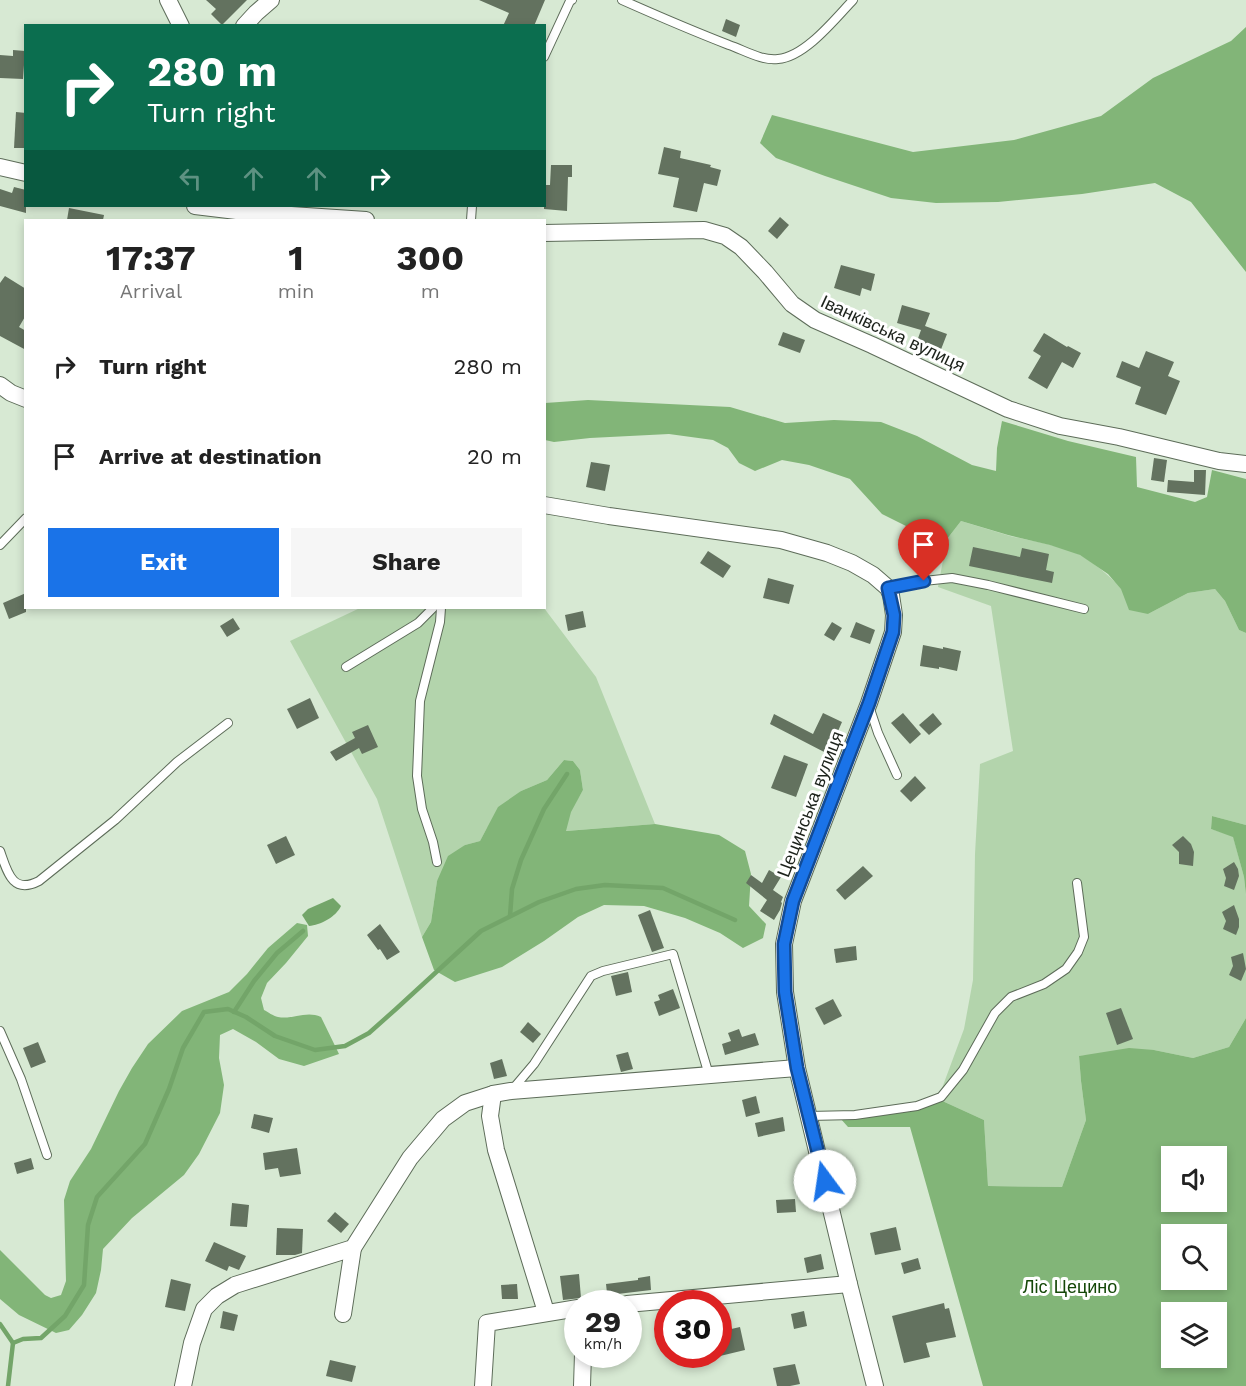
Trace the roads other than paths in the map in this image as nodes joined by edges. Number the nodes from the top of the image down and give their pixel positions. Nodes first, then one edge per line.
1 (168, 0) edge
2 (271, 0) edge
3 (572, 0) edge
4 (622, 0) edge
5 (853, 0) edge
6 (180, 24) edge
7 (246, 24) edge
8 (546, 53) edge
9 (0, 167) edge
10 (24, 173) edge
11 (203, 207) edge
12 (351, 219) edge
13 (546, 233) edge
14 (0, 385) edge
15 (24, 398) edge
16 (1246, 464) edge
17 (546, 505) edge
18 (24, 520) edge
19 (0, 545) edge
20 (888, 588) junction
21 (432, 609) edge
22 (441, 609) edge
23 (1084, 609) dead end
24 (346, 667) dead end
25 (869, 703) junction
26 (228, 723) dead end
27 (897, 775) dead end
28 (0, 850) edge
29 (437, 862) dead end
30 (1077, 884) dead end
31 (0, 1030) edge
32 (797, 1068) junction
33 (709, 1075) junction
34 (511, 1091) junction
35 (493, 1094) junction
36 (809, 1116) junction
37 (47, 1155) dead end
38 (353, 1248) junction
39 (849, 1284) junction
40 (642, 1303) edge
41 (564, 1310) edge
42 (546, 1312) junction
43 (343, 1314) dead end
44 (583, 1368) edge
45 (871, 1385) edge
46 (183, 1386) edge
47 (483, 1386) edge
48 (582, 1386) edge

1 - 6 street
2 - 7 street
3 - 8 lane
4 - 5 lane
9 - 10 street
11 - 12 street
13 - 16 street, Іванківська вулиця
14 - 15 street
17 - 20 street
18 - 19 lane
20 - 23 lane
20 - 25 street, Цецинська вулиця
21 - 24 lane
22 - 29 lane
25 - 27 lane
25 - 32 street, Цецинська вулиця
26 - 28 lane
30 - 36 lane
31 - 37 lane
32 - 33 street
32 - 36 street, Цецинська вулиця
33 - 34 street
33 - 34 lane
34 - 35 street
35 - 38 street
35 - 42 street
36 - 39 street, Цецинська вулиця
38 - 43 street
38 - 46 street
39 - 40 street
39 - 45 street, Цецинська вулиця
41 - 42 street
42 - 47 street
44 - 48 street

